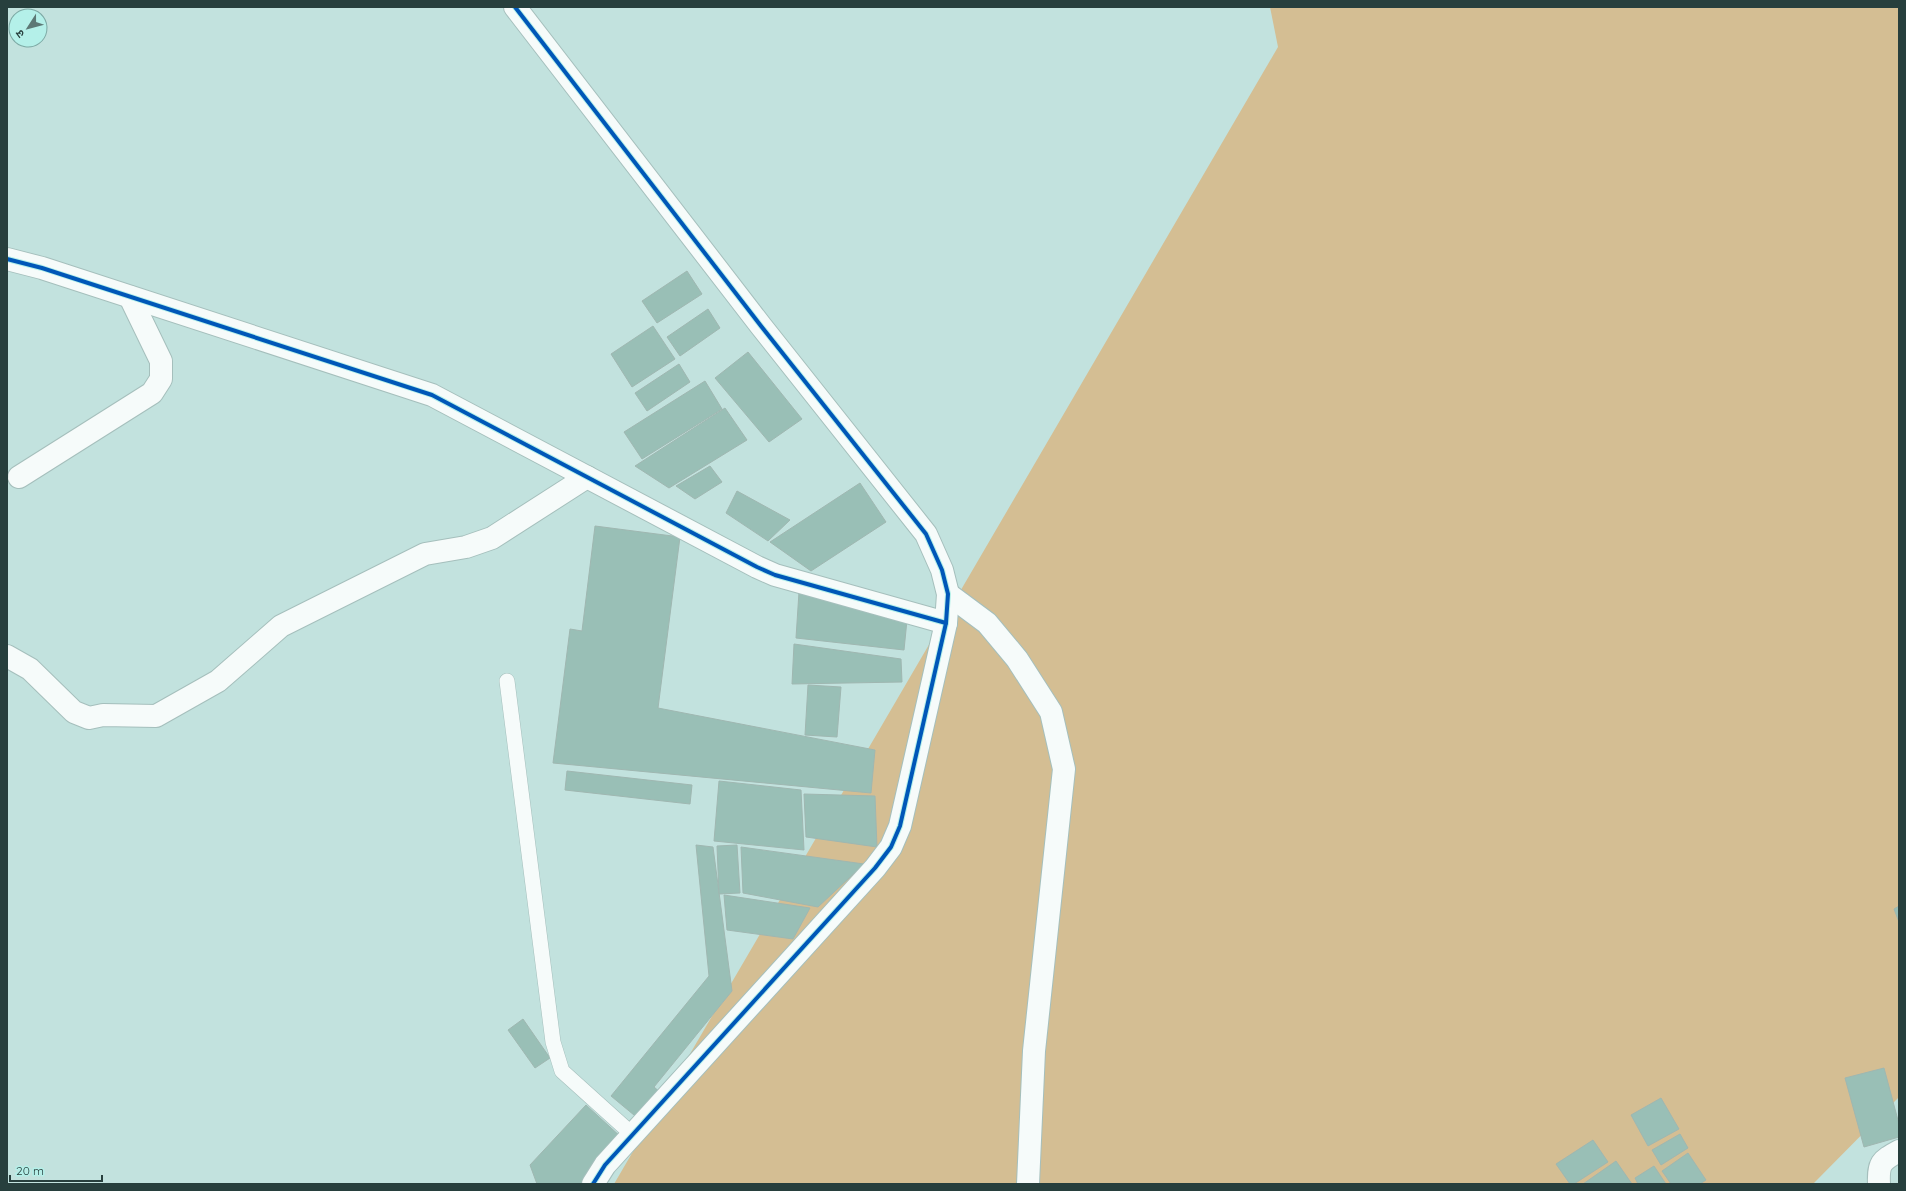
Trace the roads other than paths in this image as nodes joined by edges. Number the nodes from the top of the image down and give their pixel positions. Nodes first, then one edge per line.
1 (515, 7) edge
2 (7, 259) edge
3 (130, 297) junction
4 (19, 477) dead end
5 (587, 477) junction
6 (948, 594) junction
7 (946, 623) junction
8 (7, 656) edge
9 (506, 682) dead end
10 (633, 1134) junction
11 (1899, 1151) edge
12 (593, 1184) edge
13 (1028, 1184) edge
14 (1879, 1184) edge

1 - 6 street
2 - 3 street
3 - 4 street
3 - 5 street
5 - 7 street
5 - 8 street
6 - 7 street
6 - 13 street
7 - 10 street
9 - 10 lane
10 - 12 street
11 - 14 street

